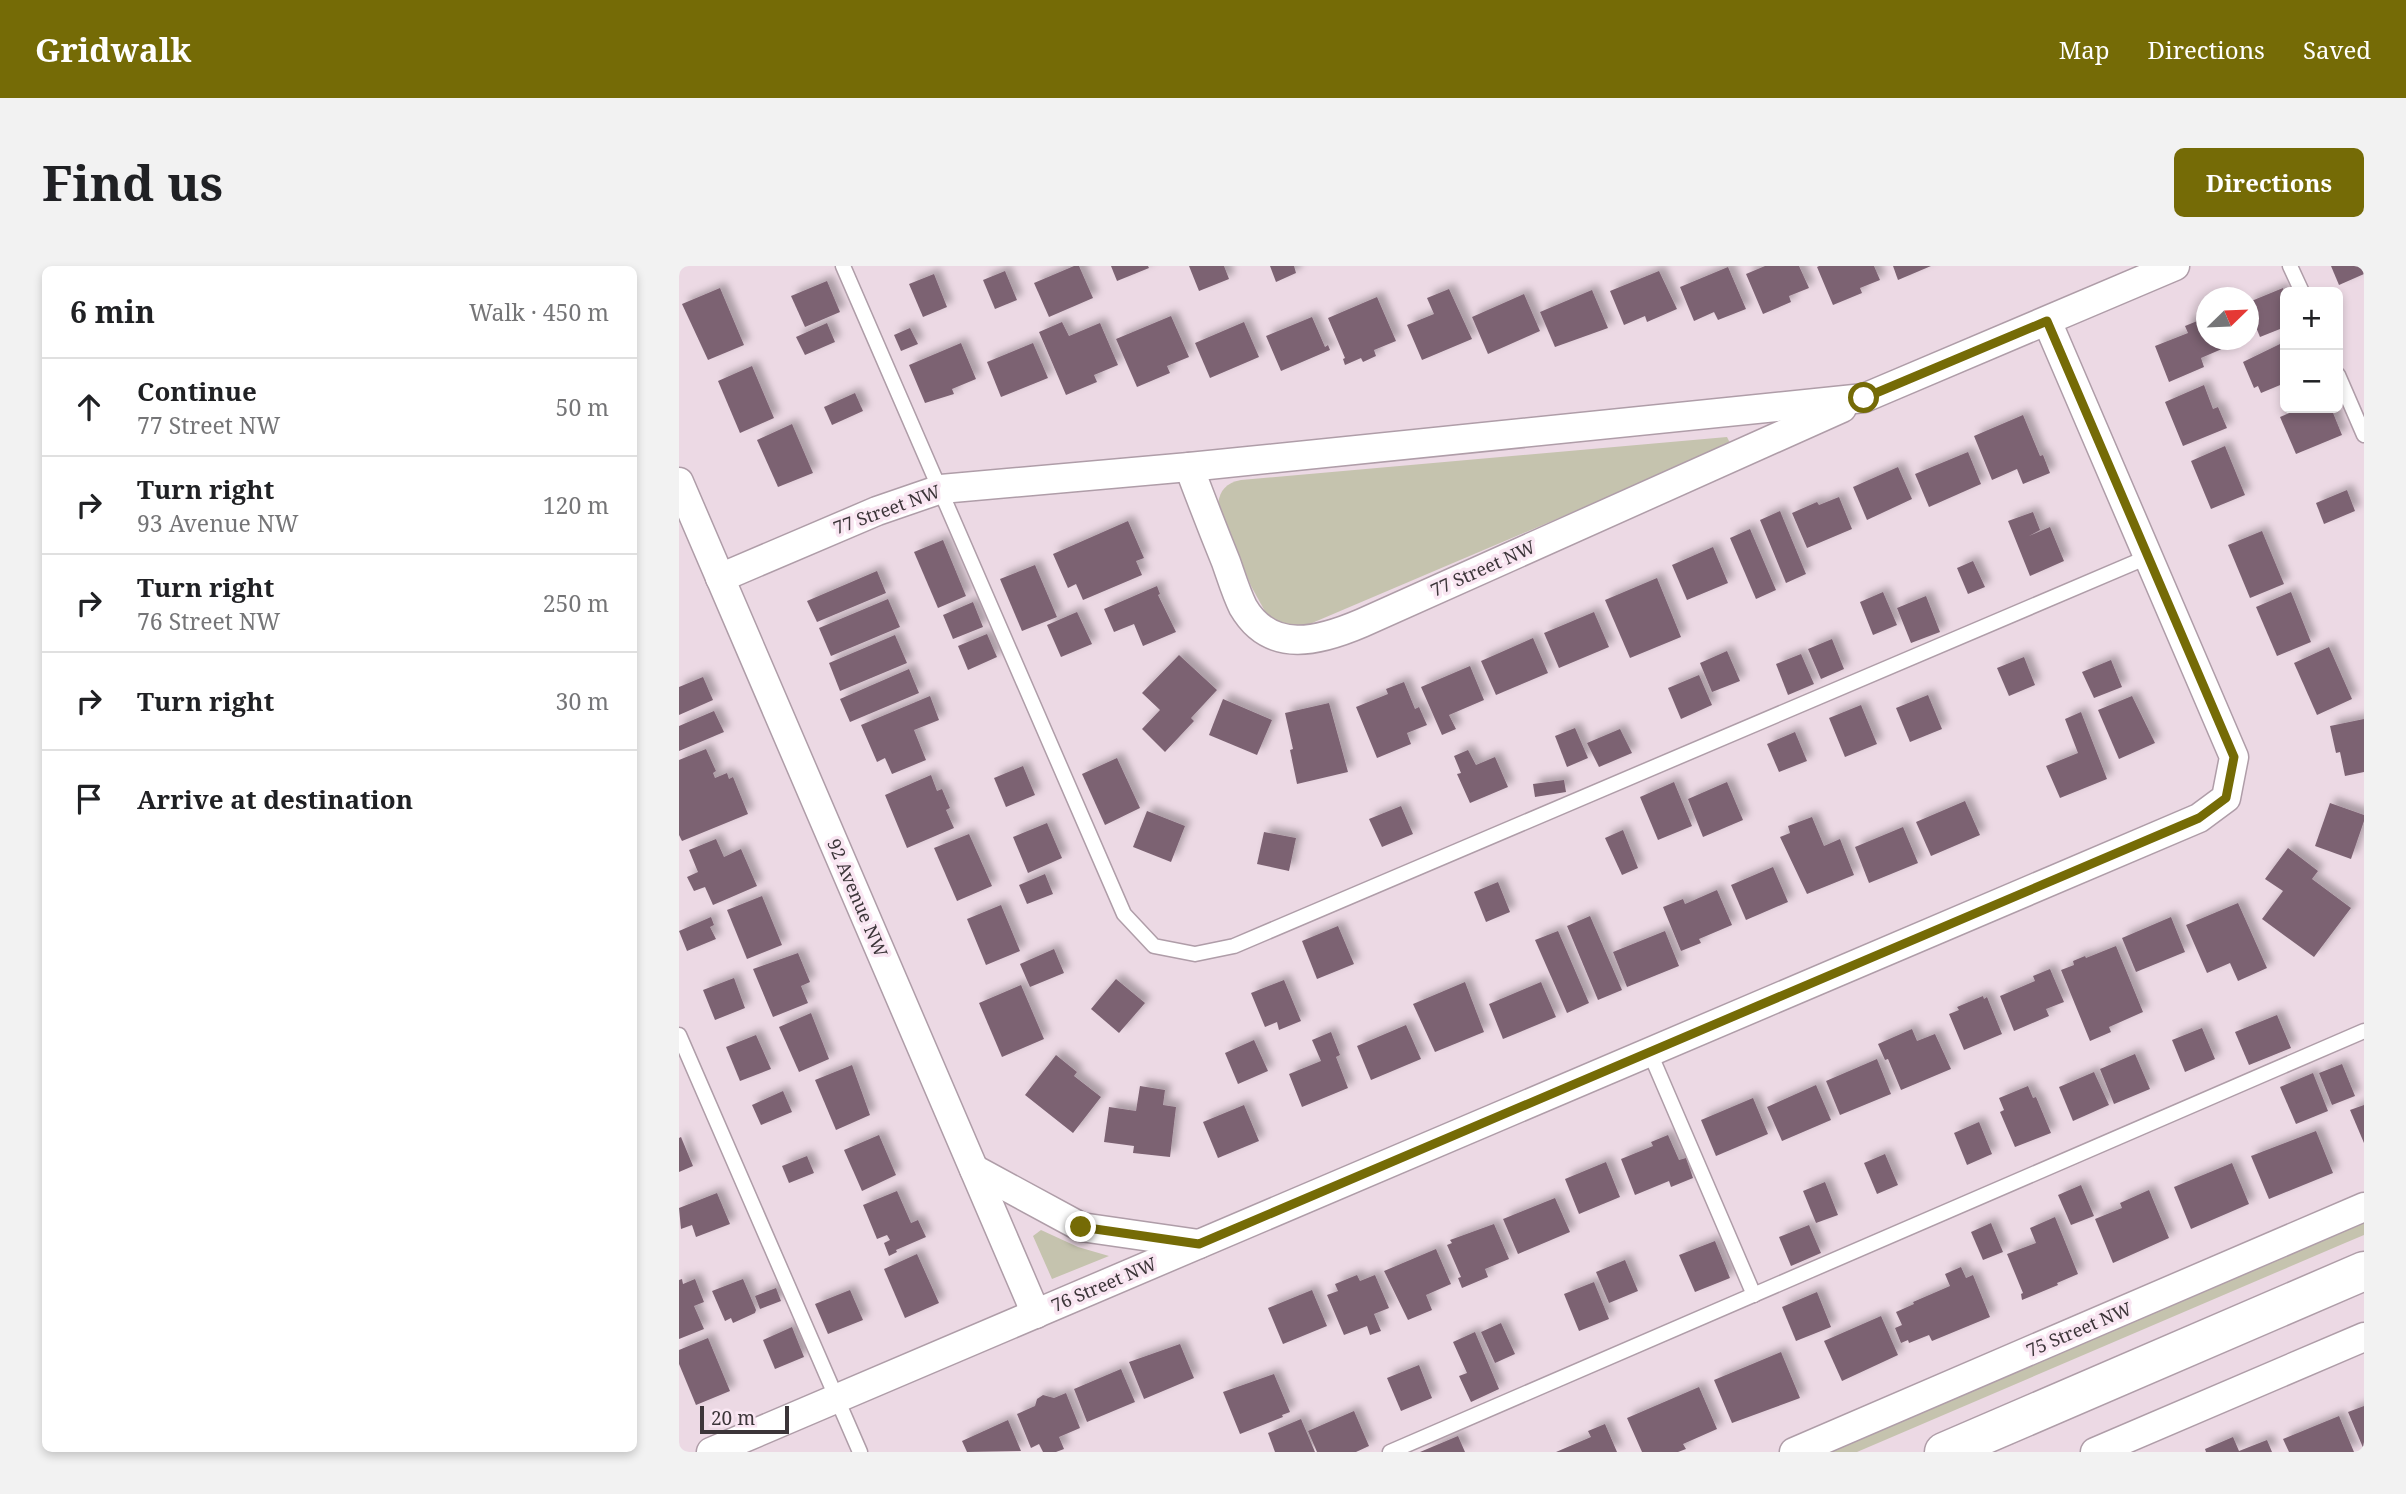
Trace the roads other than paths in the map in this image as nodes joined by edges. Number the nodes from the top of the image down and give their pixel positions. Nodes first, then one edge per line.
1 (843, 266) edge
2 (2175, 266) edge
3 (2290, 266) edge
4 (2300, 287) edge
5 (2047, 321) junction
6 (2343, 387) edge
7 (1864, 398) junction
8 (2364, 435) edge
9 (1189, 467) junction
10 (679, 482) edge
11 (941, 489) junction
12 (2150, 556) junction
13 (720, 578) junction
14 (2364, 1031) edge
15 (679, 1035) edge
16 (1650, 1053) junction
17 (974, 1169) junction
18 (2364, 1207) edge
19 (1199, 1244) junction
20 (2364, 1271) edge
21 (1754, 1295) junction
22 (1036, 1314) junction
23 (2364, 1337) edge
24 (836, 1398) junction
25 (711, 1452) edge
26 (860, 1452) edge
27 (1390, 1452) edge
28 (1794, 1452) edge
29 (1944, 1452) edge
30 (2095, 1452) edge

1 - 11 lane
2 - 5 street, 77 Street NW
3 - 4 lane
5 - 7 street, 77 Street NW
5 - 12 street
6 - 8 lane
7 - 9 street, 77 Street NW
7 - 9 street, 77 Street NW
9 - 11 street, 77 Street NW
10 - 13 street, 92 Avenue NW
11 - 12 lane
11 - 13 street, 77 Street NW
12 - 16 street, 76 Street NW
13 - 17 street, 92 Avenue NW
14 - 21 lane
15 - 24 lane
16 - 19 street, 76 Street NW
16 - 21 lane
17 - 19 street
17 - 22 street, 92 Avenue NW
18 - 28 street, 75 Street NW
19 - 22 street, 76 Street NW
20 - 29 main road
21 - 27 lane
22 - 24 street, 76 Street NW
23 - 30 street
24 - 25 street, 76 Street NW
24 - 26 lane

